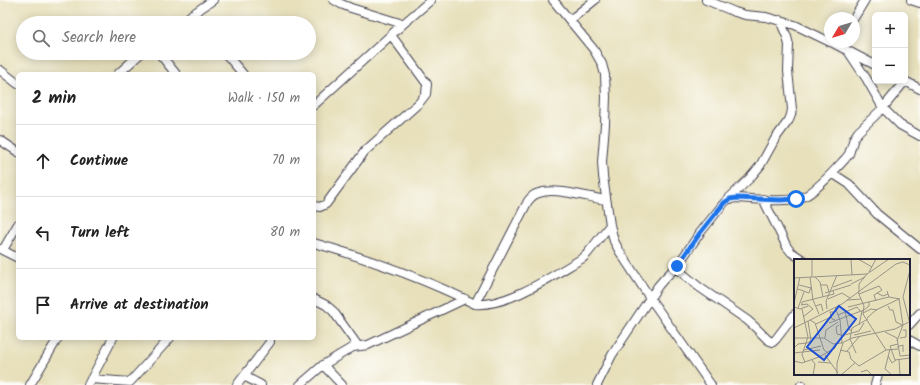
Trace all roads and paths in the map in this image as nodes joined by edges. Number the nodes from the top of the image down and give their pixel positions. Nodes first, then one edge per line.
1 (213, 0) edge
2 (334, 0) edge
3 (430, 0) edge
4 (553, 0) edge
5 (595, 0) edge
6 (706, 0) edge
7 (865, 0) edge
8 (911, 0) edge
9 (920, 4) edge
10 (858, 12) edge
11 (192, 14) joint
12 (189, 16) edge
13 (570, 20) junction
14 (780, 20) junction
15 (402, 24) junction
16 (391, 35) junction
17 (824, 38) edge
18 (843, 48) edge
19 (848, 51) junction
20 (133, 60) edge
21 (165, 60) edge
22 (231, 60) edge
23 (872, 63) edge
24 (0, 70) edge
25 (120, 72) edge
26 (174, 72) edge
27 (241, 72) edge
28 (16, 82) edge
29 (908, 83) edge
30 (903, 84) edge
31 (920, 89) edge
32 (316, 103) edge
33 (883, 108) junction
34 (920, 136) edge
35 (0, 140) edge
36 (16, 151) edge
37 (832, 173) junction
38 (730, 199) junction
39 (763, 199) junction
40 (605, 200) junction
41 (316, 206) edge
42 (610, 225) junction
43 (16, 227) edge
44 (316, 243) edge
45 (1, 249) edge
46 (920, 249) edge
47 (16, 257) edge
48 (802, 259) edge
49 (676, 268) junction
50 (650, 298) junction
51 (465, 299) junction
52 (316, 300) edge
53 (475, 304) junction
54 (920, 313) edge
55 (794, 315) edge
56 (910, 324) edge
57 (57, 340) edge
58 (112, 340) edge
59 (168, 340) edge
60 (270, 340) edge
61 (910, 341) edge
62 (358, 346) junction
63 (920, 346) edge
64 (323, 365) junction
65 (878, 375) edge
66 (244, 376) junction
67 (89, 382) edge
68 (132, 384) edge
69 (30, 385) edge
70 (237, 385) edge
71 (261, 385) edge
72 (300, 385) edge
73 (342, 385) edge
74 (596, 385) edge
75 (711, 385) edge
76 (875, 385) edge

1 - 11 street
2 - 15 street
3 - 15 street
4 - 13 street
5 - 13 street
6 - 14 street
7 - 10 street
8 - 9 street
11 - 12 street
13 - 40 street
14 - 17 street
14 - 38 street
15 - 16 street
16 - 32 street
16 - 41 street
18 - 19 street
19 - 23 street
19 - 33 street
20 - 25 street
21 - 26 street
22 - 27 street
24 - 28 street
29 - 31 street
30 - 33 street
33 - 34 street
33 - 37 street
35 - 36 street
37 - 39 street
37 - 46 street
38 - 39 street
38 - 49 street
39 - 48 street
40 - 42 street
40 - 53 street
42 - 50 street
42 - 53 street
43 - 45 street
44 - 51 street
45 - 47 street
49 - 50 street
49 - 55 street
50 - 74 street
50 - 75 street
51 - 53 street
51 - 62 street
52 - 62 street
54 - 56 street
57 - 69 street
58 - 67 street
59 - 68 street
60 - 66 street
61 - 63 street
62 - 64 street
64 - 72 street
64 - 73 street
65 - 76 street
66 - 70 street
66 - 71 street
67 - 68 street

